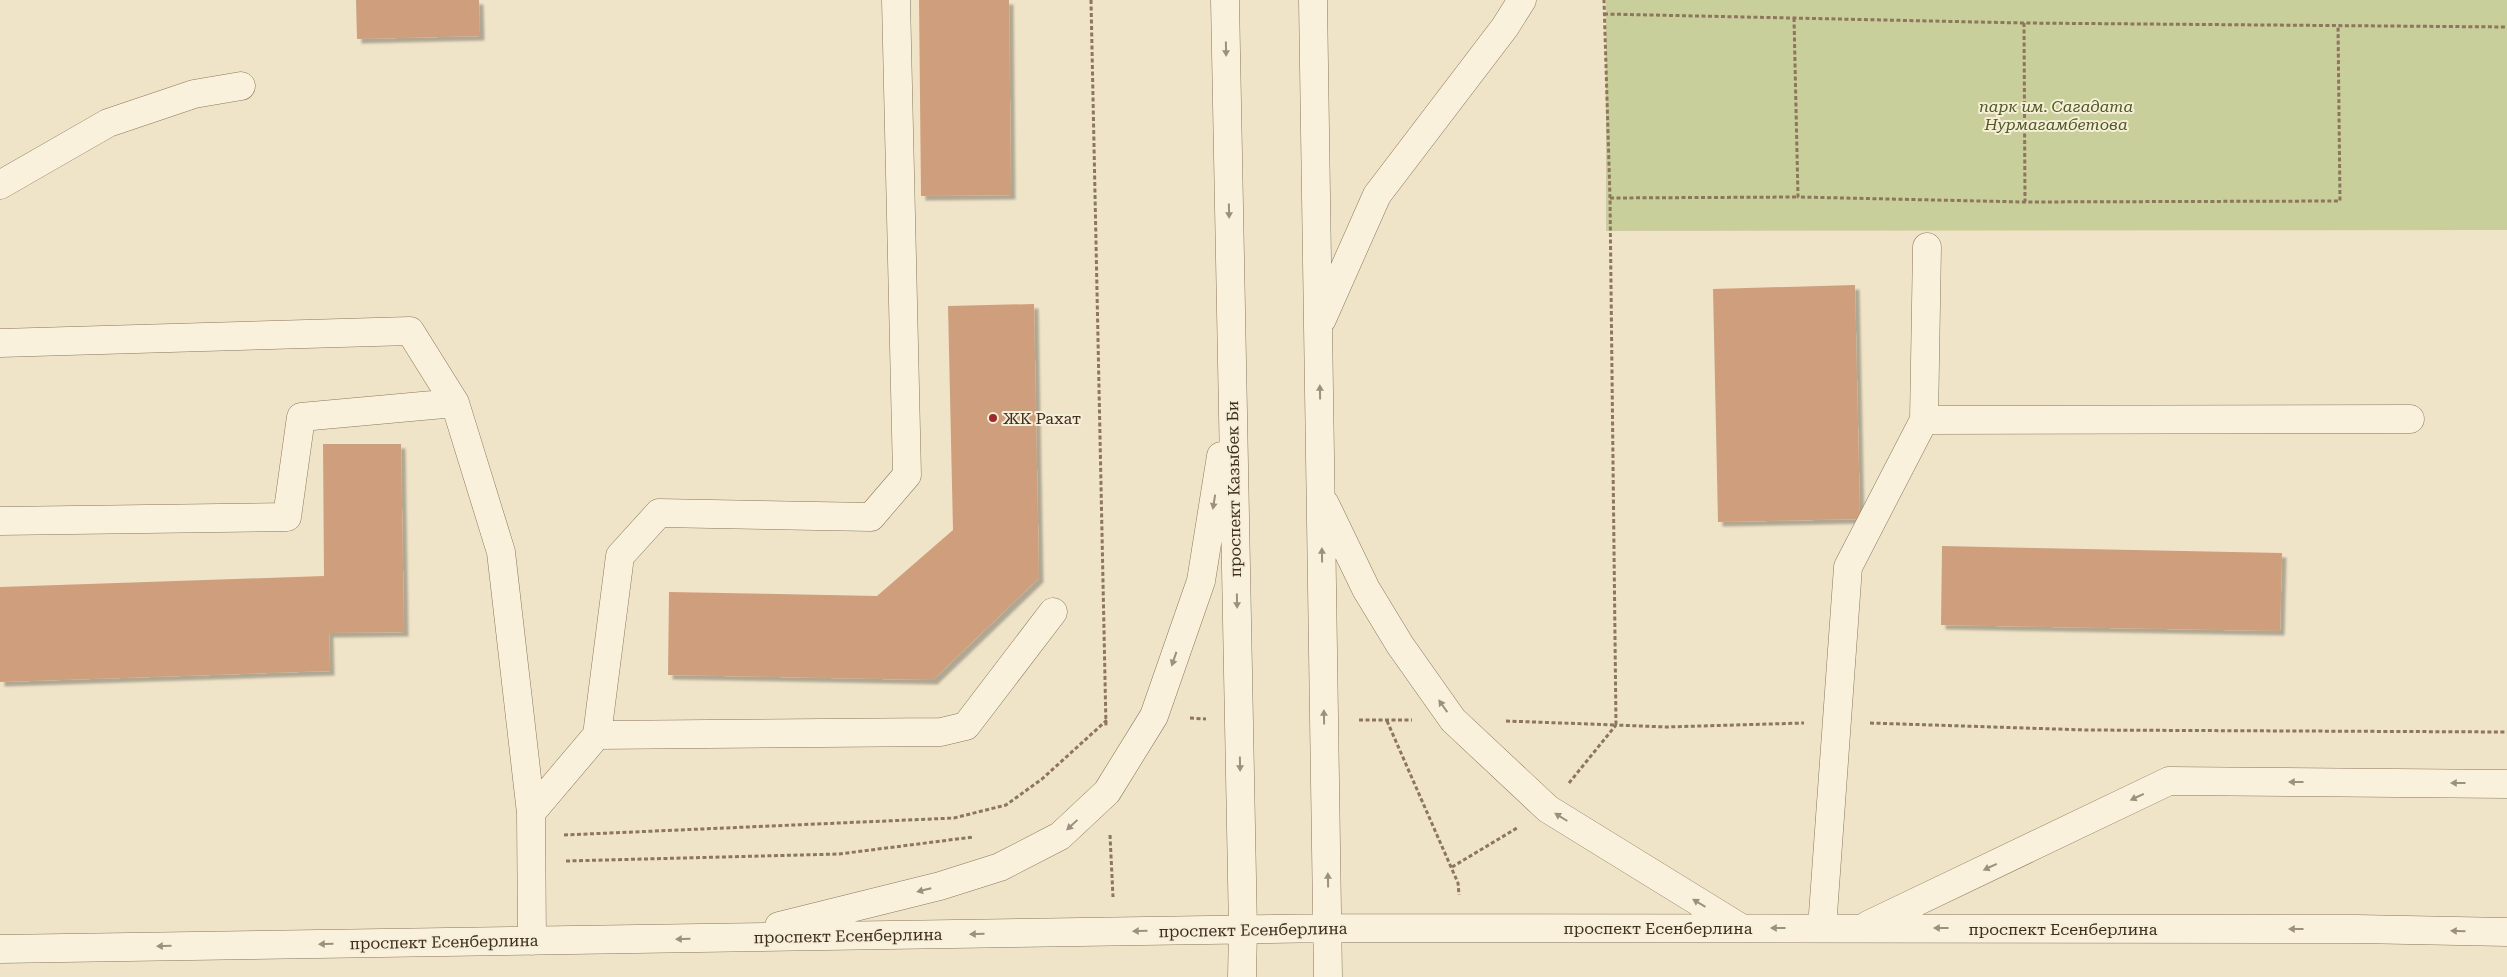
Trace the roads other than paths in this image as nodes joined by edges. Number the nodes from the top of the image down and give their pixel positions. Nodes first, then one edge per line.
1 (896, 0) edge
2 (1225, 0) edge
3 (1313, 0) edge
4 (1522, 0) edge
5 (241, 86) dead end
6 (0, 185) edge
7 (1927, 247) dead end
8 (1318, 327) junction
9 (0, 343) edge
10 (1232, 385) junction
11 (455, 404) junction
12 (2410, 419) dead end
13 (1924, 420) junction
14 (1322, 496) junction
15 (0, 521) edge
16 (1053, 612) dead end
17 (597, 734) junction
18 (2507, 784) edge
19 (531, 837) junction
20 (1329, 928) junction
21 (1741, 928) junction
22 (1822, 928) junction
23 (1861, 928) junction
24 (1243, 930) junction
25 (2507, 932) edge
26 (732, 938) junction
27 (532, 941) junction
28 (0, 949) edge
29 (1242, 977) edge
30 (1328, 977) edge

1 - 17 street
2 -> 10 street, проспект Казыбек Би
3 - 8 street
4 - 8 street
5 - 6 street
7 - 13 street
14 -> 8 street
9 - 11 street
10 -> 24 street, проспект Казыбек Би
10 -> 26 street
11 - 15 street
11 - 19 street
12 - 13 street
13 - 22 street
20 -> 14 street
21 -> 14 street
16 - 17 street
17 - 19 street
18 -> 23 street
19 - 27 street
20 - 21 street, проспект Есенберлина
20 - 24 street, проспект Есенберлина
20 - 30 street
22 -> 21 street, проспект Есенберлина
22 - 23 street, проспект Есенберлина
25 -> 23 street, проспект Есенберлина
24 -> 26 street, проспект Есенберлина
24 - 29 street, проспект Казыбек Би
26 -> 27 street, проспект Есенберлина
27 -> 28 street, проспект Есенберлина

